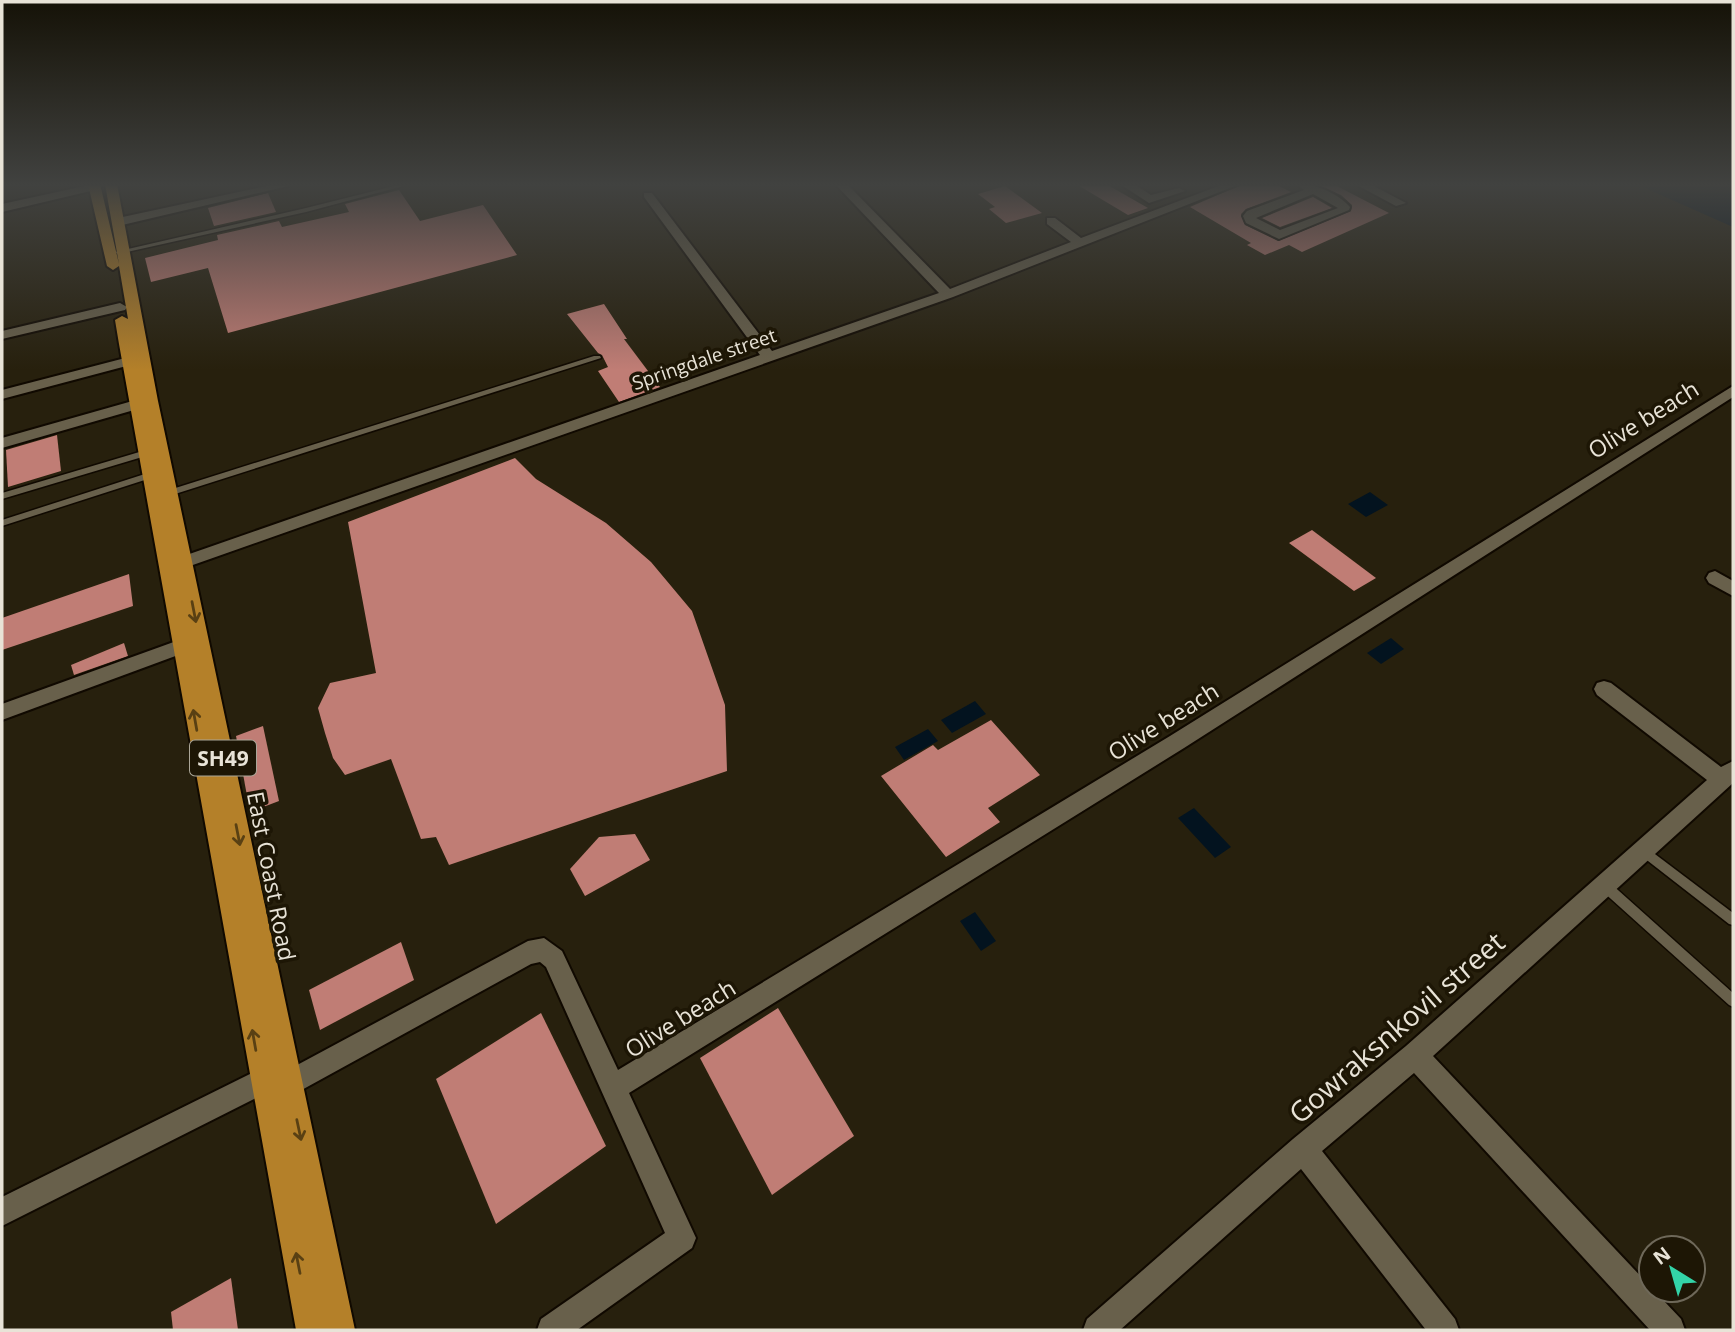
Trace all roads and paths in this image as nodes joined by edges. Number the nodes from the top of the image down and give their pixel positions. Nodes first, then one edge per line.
1 (116, 246) edge
2 (117, 246) edge
3 (143, 246) edge
4 (686, 246) edge
5 (901, 246) edge
6 (1071, 246) edge
7 (117, 252) junction
8 (948, 294) junction
9 (120, 307) junction
10 (2, 335) edge
11 (769, 357) junction
12 (597, 358) dead end
13 (129, 361) junction
14 (1733, 391) edge
15 (2, 395) edge
16 (136, 405) junction
17 (2, 443) edge
18 (146, 453) junction
19 (151, 475) junction
20 (169, 493) junction
21 (2, 496) edge
22 (2, 523) edge
23 (184, 562) junction
24 (1715, 578) dead end
25 (1733, 589) edge
26 (182, 646) junction
27 (1604, 689) dead end
28 (2, 712) edge
29 (1728, 775) edge
30 (1643, 849) junction
31 (1605, 886) junction
32 (1733, 920) edge
33 (1733, 1001) edge
34 (1415, 1055) junction
35 (279, 1078) junction
36 (615, 1087) junction
37 (1303, 1149) junction
38 (2, 1212) edge
39 (311, 1330) edge
40 (340, 1330) edge
41 (552, 1330) edge
42 (1098, 1330) edge
43 (1444, 1330) edge
44 (1670, 1330) edge

1 - 7 main road, East Coast Road / SH49
2 - 7 main road, East Coast Road / SH49
3 - 7 lane
4 - 11 street
5 - 8 street
6 - 8 street, Springdale street
7 - 9 main road, East Coast Road / SH49
7 - 20 main road, East Coast Road / SH49
8 - 11 street, Springdale street
9 - 10 street
9 - 13 main road, East Coast Road / SH49
11 - 23 street, Springdale street
12 - 20 lane
13 - 15 street
13 - 16 main road, East Coast Road / SH49
14 - 36 street, Olive beach
16 - 17 street
16 - 18 main road, East Coast Road / SH49
18 - 19 main road, East Coast Road / SH49
18 - 21 lane
19 - 22 lane
19 - 26 main road, East Coast Road / SH49
20 - 23 main road, East Coast Road / SH49
23 -> 35 main road, East Coast Road / SH49
24 - 25 street
26 - 28 street
35 -> 26 main road, East Coast Road / SH49
27 - 29 street
29 - 30 street, Gowraksnkovil street
30 - 31 street, Gowraksnkovil street
30 - 32 lane
31 - 33 lane
31 - 34 street, Gowraksnkovil street
34 - 37 street, Gowraksnkovil street
34 - 44 street
35 - 36 street
35 - 38 street
39 -> 35 main road, East Coast Road / SH49
35 -> 40 main road, East Coast Road / SH49
36 - 41 street
37 - 42 street, Gowraksnkovil street
37 - 43 street

